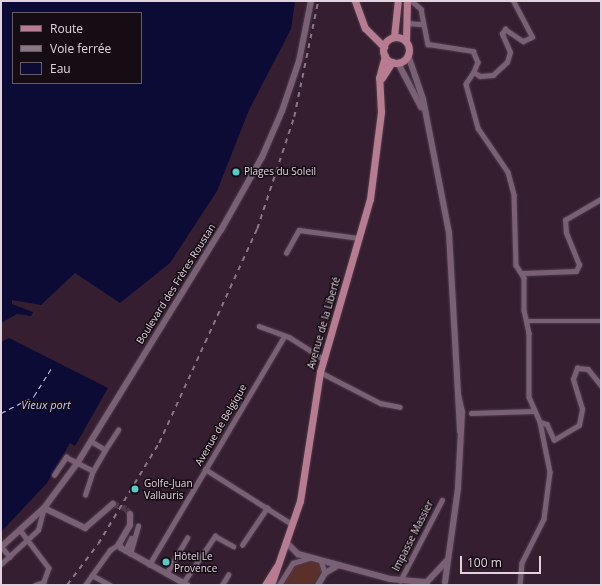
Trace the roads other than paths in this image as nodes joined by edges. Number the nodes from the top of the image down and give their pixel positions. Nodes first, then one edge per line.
1 (311, 1) edge
2 (355, 1) edge
3 (398, 1) edge
4 (513, 1) edge
5 (410, 2) edge
6 (407, 23) junction
7 (423, 24) junction
8 (394, 37) junction
9 (406, 41) junction
10 (384, 47) junction
11 (408, 55) junction
12 (385, 56) junction
13 (395, 62) junction
14 (474, 72) junction
15 (381, 88) junction
16 (424, 112) junction
17 (601, 199) edge
18 (359, 238) junction
19 (286, 253) dead end
20 (523, 273) junction
21 (527, 321) junction
22 (601, 321) edge
23 (259, 326) dead end
24 (284, 337) junction
25 (324, 359) junction
26 (320, 372) junction
27 (601, 385) edge
28 (400, 407) dead end
29 (534, 411) junction
30 (471, 413) dead end
31 (540, 422) junction
32 (118, 430) dead end
33 (90, 441) junction
34 (105, 450) junction
35 (78, 462) junction
36 (205, 469) junction
37 (93, 471) junction
38 (54, 475) dead end
39 (85, 495) dead end
40 (442, 500) dead end
41 (113, 504) dead end
42 (44, 508) junction
43 (267, 508) junction
44 (130, 514) dead end
45 (292, 524) junction
46 (21, 531) junction
47 (187, 538) dead end
48 (28, 541) junction
49 (286, 542) junction
50 (119, 544) junction
51 (242, 545) dead end
52 (233, 546) dead end
53 (1, 547) edge
54 (127, 553) junction
55 (298, 554) junction
56 (10, 557) junction
57 (280, 559) junction
58 (318, 559) junction
59 (448, 559) junction
60 (1, 564) edge
61 (149, 564) junction
62 (340, 565) junction
63 (325, 573) junction
64 (166, 574) junction
65 (92, 575) junction
66 (228, 575) dead end
67 (400, 581) junction
68 (389, 582) edge
69 (427, 582) edge
70 (45, 583) edge
71 (181, 583) edge
72 (410, 584) edge
73 (446, 584) edge
74 (35, 585) edge
75 (85, 585) edge
76 (110, 585) edge
77 (222, 585) edge
78 (265, 585) edge
79 (272, 585) edge
80 (279, 585) edge
81 (318, 585) edge
82 (520, 585) edge

1 - 33 main road, Boulevard des Frères Roustan
2 - 10 main road
3 - 8 main road
4 - 14 street
5 - 6 main road
5 - 7 street
6 - 7 street
6 - 9 main road
7 - 14 street
8 - 9 main road
8 - 10 main road
9 - 11 main road
10 - 12 main road
11 - 13 main road
11 - 16 main road
12 - 13 main road
12 - 15 main road
13 - 15 main road
13 - 16 main road
14 - 20 street
15 - 18 main road, Avenue de la Liberté
16 - 59 main road
17 - 20 street
18 - 19 street
18 - 25 main road, Avenue de la Liberté
20 - 21 street
21 - 22 street
21 - 29 street
23 - 24 street
24 - 25 street
24 - 36 street, Avenue de Belgique
25 - 26 main road, Avenue de la Liberté
26 - 28 street
26 - 45 main road, Avenue de la Liberté
27 - 31 street
29 - 30 street
29 - 31 street
31 - 82 street
32 - 34 street
33 - 34 street
33 - 35 main road, Boulevard des Frères Roustan
34 - 37 street
35 - 37 street
35 - 38 street
35 - 42 main road, Boulevard des Frères Roustan
36 - 43 street
36 - 61 street, Avenue de Belgique
37 - 39 street
40 - 67 street, Impasse Massier
41 - 42 main road
42 - 46 main road, Boulevard des Frères Roustan
42 - 48 street
43 - 45 street
43 - 51 street
44 - 50 main road
45 - 49 main road, Avenue de la Liberté
46 - 48 street
46 - 53 main road, Boulevard des Frères Roustan
47 - 64 street
48 - 56 street
48 - 70 street
49 - 55 main road
49 - 57 main road, Avenue de la Liberté
50 - 54 main road
50 - 65 street
52 - 71 street
53 - 56 street
54 - 54 street
54 - 61 main road
55 - 57 main road
55 - 58 main road
56 - 60 street
57 - 78 main road, Avenue de la Liberté
57 - 79 main road, Avenue de la Liberté
58 - 62 main road
58 - 63 street
58 - 80 street
59 - 69 main road
59 - 73 main road
61 - 64 main road
62 - 63 main road
62 - 68 main road
63 - 81 main road
64 - 71 main road
65 - 75 street
65 - 76 street
66 - 77 street
67 - 68 main road
67 - 72 main road
69 - 72 main road
69 - 73 main road
70 - 74 street

